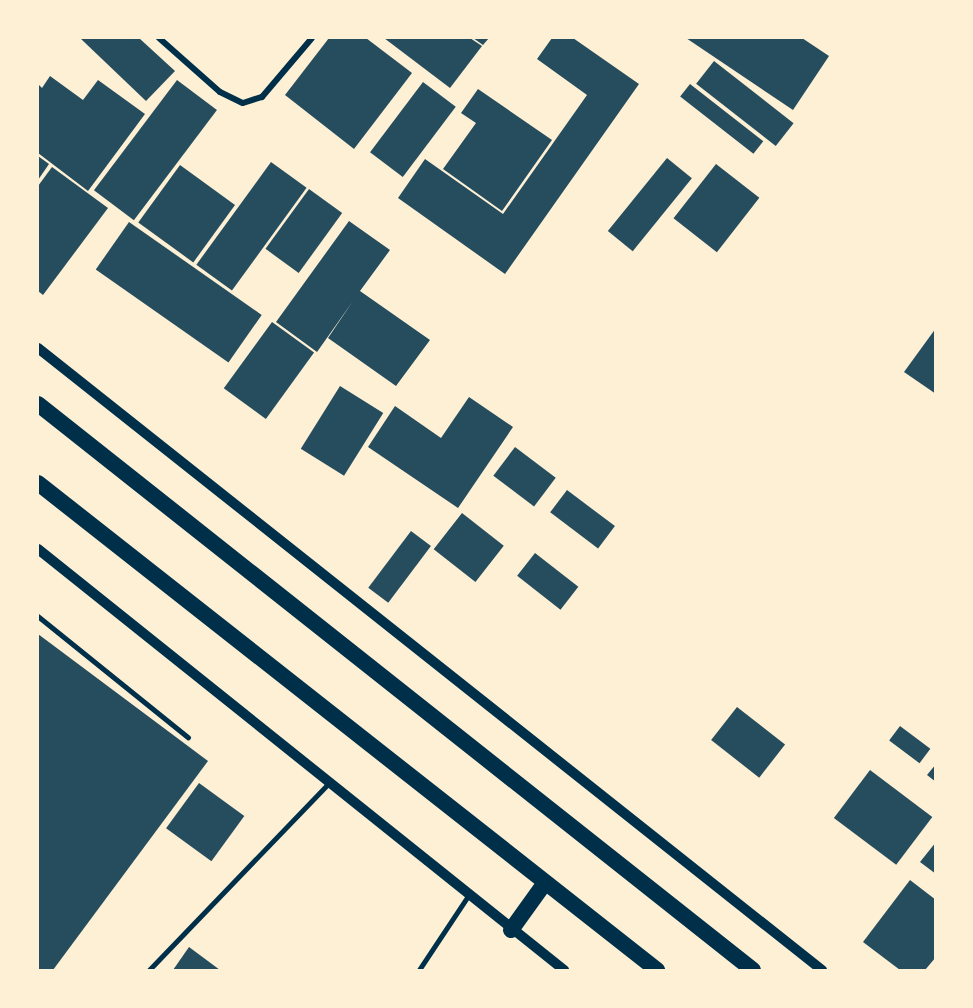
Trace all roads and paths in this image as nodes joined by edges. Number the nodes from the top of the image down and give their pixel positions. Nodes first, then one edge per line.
1 (159, 38) edge
2 (312, 38) edge
3 (38, 348) edge
4 (38, 404) edge
5 (38, 483) edge
6 (38, 549) edge
7 (38, 616) edge
8 (188, 737) dead end
9 (328, 783) junction
10 (544, 884) junction
11 (468, 896) junction
12 (511, 930) junction
13 (149, 970) edge
14 (418, 970) edge
15 (564, 970) edge
16 (657, 970) edge
17 (753, 970) edge
18 (822, 970) edge

1 - 2 street
3 - 18 street
4 - 17 highway
5 - 10 highway
6 - 9 street
7 - 8 lane
9 - 11 street
9 - 13 lane
10 - 12 highway
10 - 16 highway
11 - 12 street
11 - 14 lane
12 - 15 street

